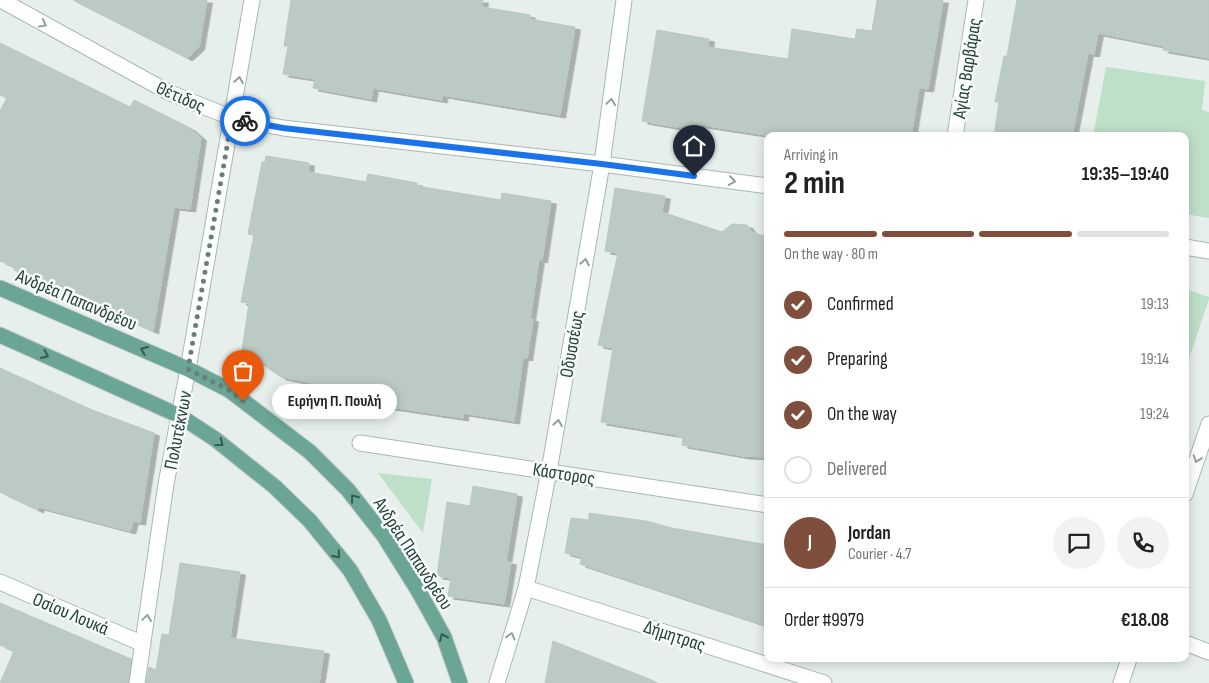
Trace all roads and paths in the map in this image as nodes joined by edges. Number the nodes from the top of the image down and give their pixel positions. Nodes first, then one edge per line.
1 (1, 0) edge
2 (252, 0) edge
3 (624, 0) edge
4 (976, 0) edge
5 (232, 118) junction
6 (956, 132) edge
7 (602, 164) junction
8 (764, 185) edge
9 (1189, 248) edge
10 (1209, 251) edge
11 (0, 288) edge
12 (0, 335) edge
13 (188, 369) junction
14 (180, 416) junction
15 (1209, 424) edge
16 (360, 443) dead end
17 (549, 471) junction
18 (1189, 482) edge
19 (764, 503) edge
20 (0, 582) edge
21 (526, 588) junction
22 (143, 644) junction
23 (1189, 644) edge
24 (1209, 652) edge
25 (1128, 662) edge
26 (137, 683) edge
27 (406, 683) edge
28 (460, 683) edge
29 (497, 683) edge
30 (824, 683) edge
31 (1121, 683) edge

1 -> 5 street, Θέτιδος
5 -> 2 street, Πολυτέκνων
7 -> 3 street, Οδυσσέως
4 - 6 street, Αγίας Βαρβάρας
5 - 7 street, Θέτιδος
5 - 13 street, Πολυτέκνων
7 -> 8 street, Θέτιδος
17 -> 7 street, Οδυσσέως
9 - 10 street
13 -> 11 main road, Ανδρέα Παπανδρέου
12 -> 14 main road
13 - 14 street, Πολυτέκνων
28 -> 13 main road, Ανδρέα Παπανδρέου
22 -> 14 street, Πολυτέκνων
14 -> 27 main road
15 -> 18 street
16 - 17 street, Κάστορος
17 - 19 street, Κάστορος
17 - 21 street, Οδυσσέως
20 - 22 street, Οσίου Λουκά
29 -> 21 street, Οδυσσέως
21 - 30 street, Δήμητρας
22 - 26 street, Πολυτέκνων
23 - 24 street
25 - 31 street

